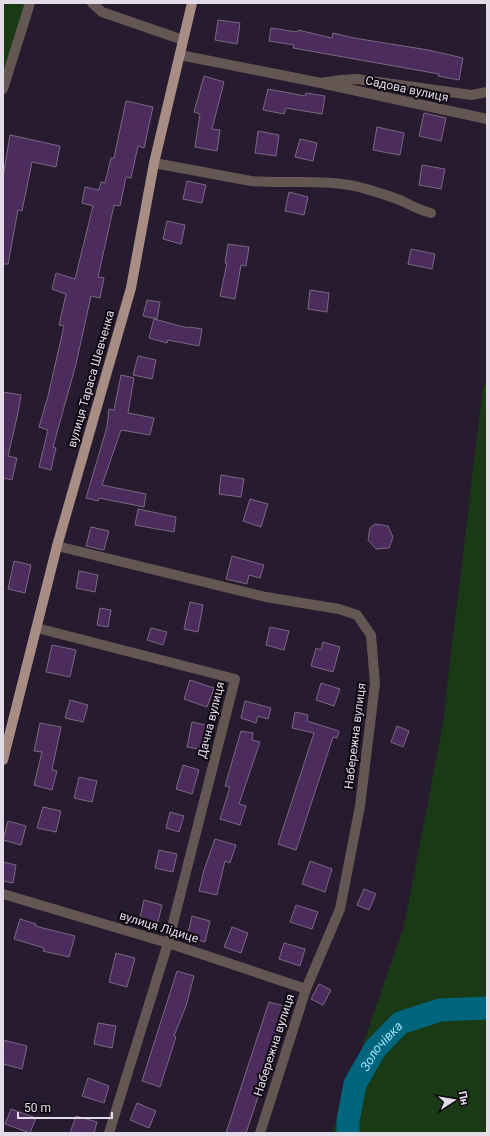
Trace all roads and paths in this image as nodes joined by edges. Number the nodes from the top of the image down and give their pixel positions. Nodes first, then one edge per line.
1 (30, 3) edge
2 (92, 3) edge
3 (192, 3) edge
4 (183, 40) junction
5 (180, 54) junction
6 (321, 83) junction
7 (3, 89) edge
8 (487, 92) edge
9 (487, 119) edge
10 (154, 163) junction
11 (431, 213) dead end
12 (57, 546) junction
13 (37, 628) junction
14 (3, 760) edge
15 (3, 894) edge
16 (168, 943) junction
17 (306, 989) junction
18 (109, 1133) edge
19 (260, 1133) edge

1 - 7 street
2 - 4 street
3 - 4 main road, вулиця Тараса Шевченка
4 - 5 main road, вулиця Тараса Шевченка
5 - 6 street, Садова вулиця
5 - 10 main road, вулиця Тараса Шевченка
6 - 8 street, Садова вулиця
6 - 9 street, Садова вулиця
10 - 11 street
10 - 12 main road, вулиця Тараса Шевченка
12 - 13 main road, вулиця Тараса Шевченка
12 - 17 street, Набережна вулиця
13 - 14 main road, вулиця Тараса Шевченка
13 - 16 street, Дачна вулиця
15 - 16 street, вулиця Лідице
16 - 17 street, вулиця Лідице
16 - 18 street
17 - 19 street, Набережна вулиця

